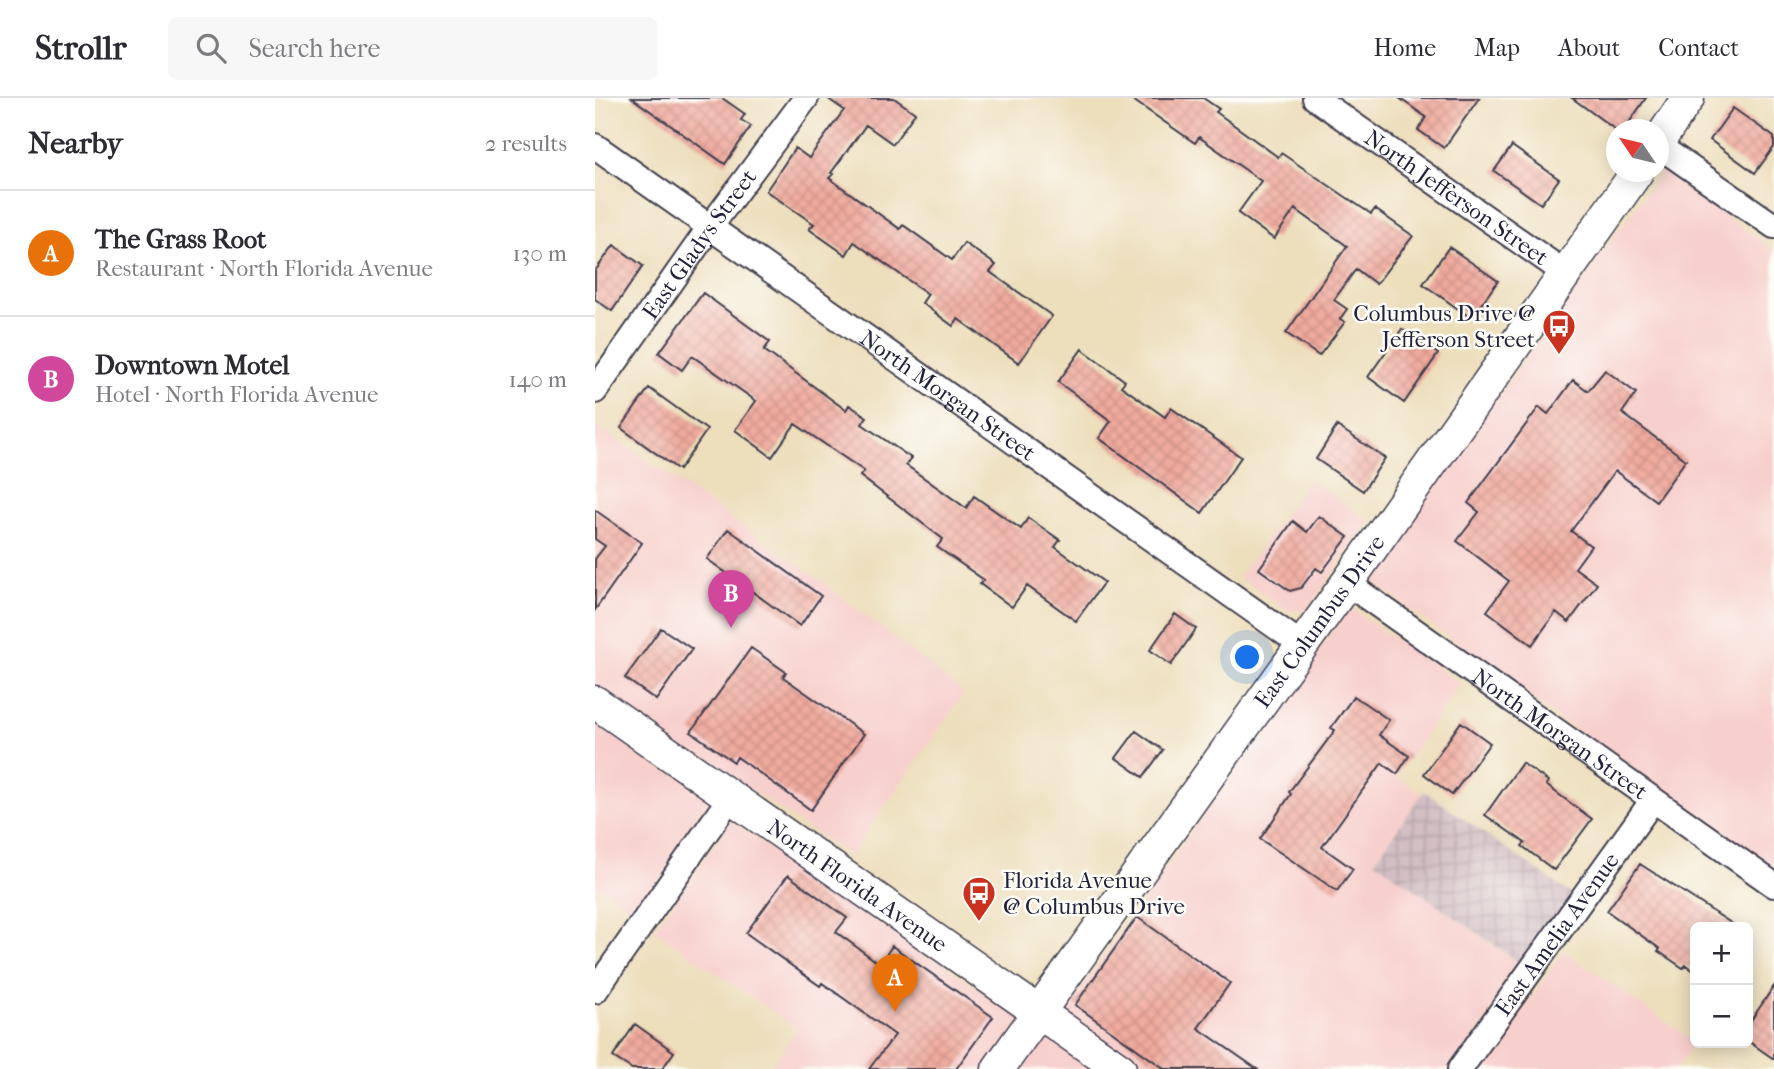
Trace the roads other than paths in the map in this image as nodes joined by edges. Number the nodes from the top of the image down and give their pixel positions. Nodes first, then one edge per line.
1 (806, 98) edge
2 (1688, 98) edge
3 (1319, 99) edge
4 (1669, 125) edge
5 (595, 146) edge
6 (1669, 154) edge
7 (1630, 182) edge
8 (1774, 226) edge
9 (710, 227) junction
10 (1565, 273) junction
11 (595, 391) edge
12 (1346, 583) junction
13 (1302, 645) junction
14 (595, 702) edge
15 (730, 798) junction
16 (1653, 800) junction
17 (1773, 884) edge
18 (595, 991) edge
19 (1038, 1012) junction
20 (998, 1069) edge
21 (1120, 1069) edge
22 (1460, 1069) edge

1 - 9 street, East Gladys Street
2 - 4 main road
3 - 10 street, North Jefferson Street
5 - 9 street, North Morgan Street
6 - 8 street
7 - 10 main road, East Columbus Drive
9 - 11 street, East Gladys Street
9 - 13 street, North Morgan Street
10 - 12 main road, East Columbus Drive
12 - 13 main road, East Columbus Drive
12 - 16 street, North Morgan Street
13 - 19 main road, East Columbus Drive
14 - 15 main road, North Florida Avenue
15 - 18 street
15 - 19 main road, North Florida Avenue
16 - 17 street, North Morgan Street
16 - 22 street, East Amelia Avenue
19 - 20 main road, East Columbus Drive
19 - 21 main road, North Florida Avenue

